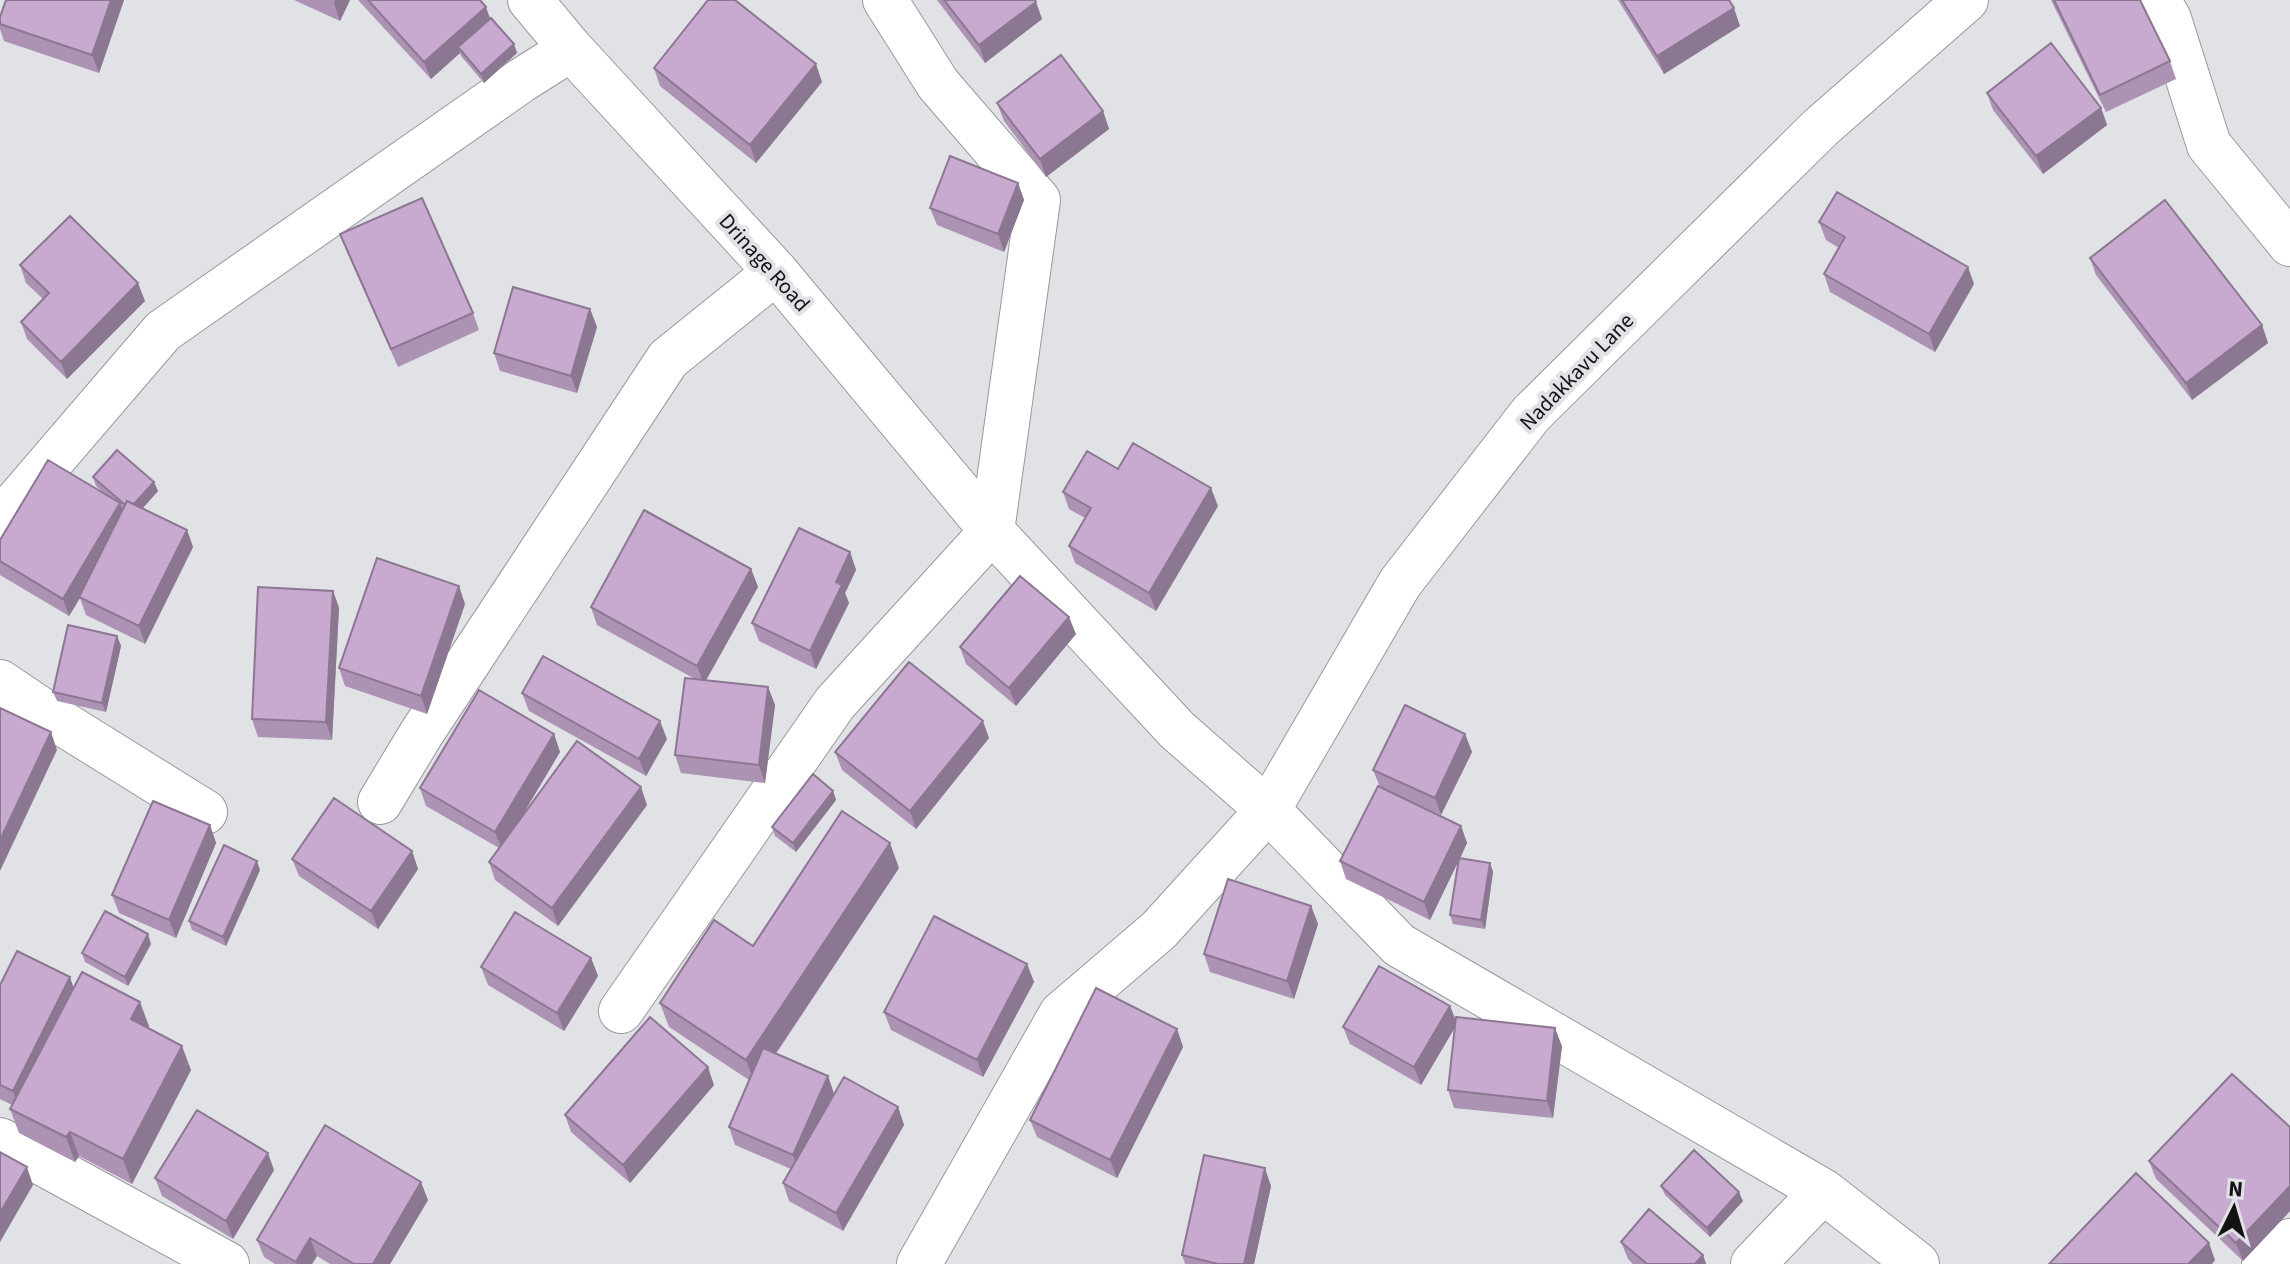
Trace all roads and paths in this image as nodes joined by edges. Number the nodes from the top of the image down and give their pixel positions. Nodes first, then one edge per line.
1 (530, 0) edge
2 (885, 0) edge
3 (1966, 0) edge
4 (2158, 0) edge
5 (571, 49) junction
6 (2290, 244) edge
7 (776, 272) junction
8 (0, 521) edge
9 (992, 531) junction
10 (0, 682) edge
11 (380, 802) dead end
12 (1268, 810) junction
13 (205, 812) dead end
14 (621, 1011) dead end
15 (0, 1140) edge
16 (1823, 1191) junction
17 (2290, 1241) edge
18 (227, 1264) edge
19 (919, 1264) edge
20 (1753, 1264) edge
21 (1917, 1264) edge
22 (2264, 1264) edge

1 - 5 street, Drinage Road
2 - 9 street
3 - 12 street, Nadakkavu Lane
4 - 6 street
5 - 7 street, Drinage Road
5 - 8 street
7 - 9 street, Drinage Road
7 - 11 street
9 - 12 street, Drinage Road
9 - 14 street
10 - 13 street
12 - 16 street, Drinage Road
12 - 19 street, Nadakkavu Lane
15 - 18 street
16 - 20 street
16 - 21 street, Drinage Road
17 - 22 street

